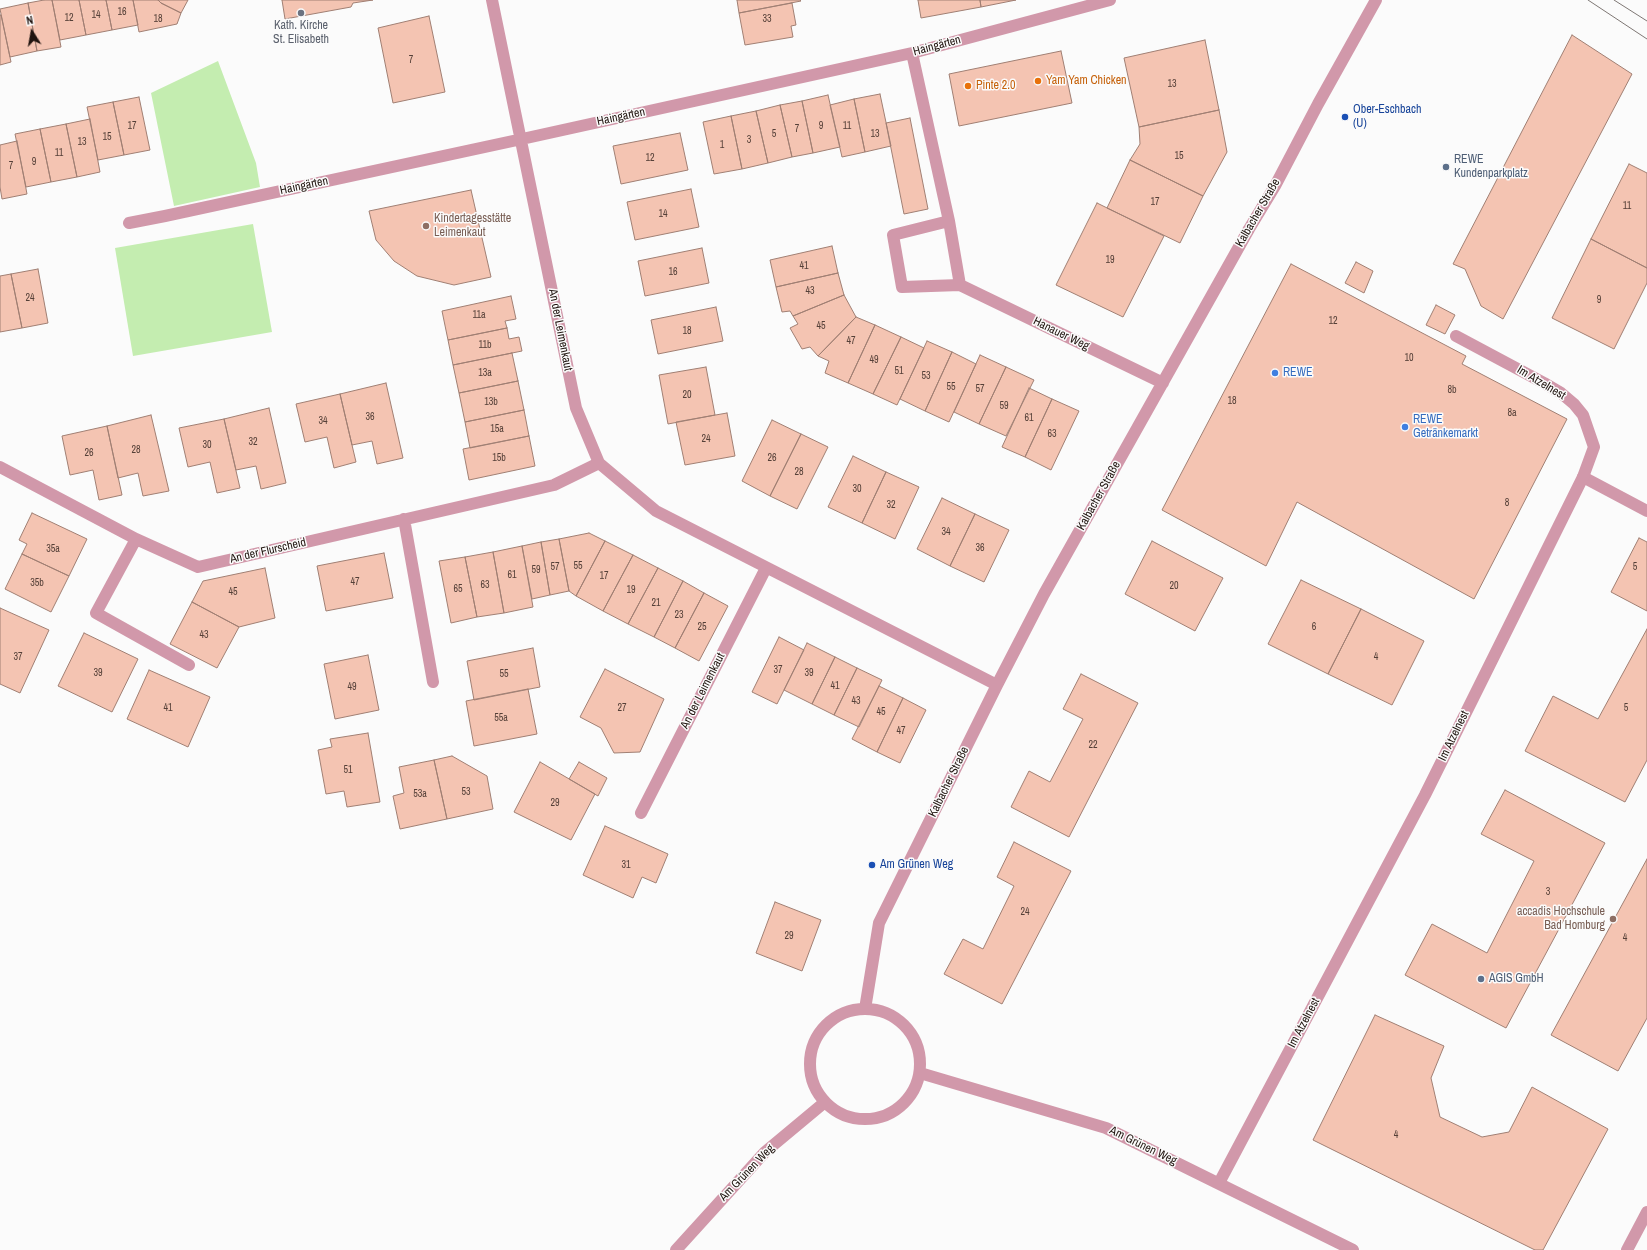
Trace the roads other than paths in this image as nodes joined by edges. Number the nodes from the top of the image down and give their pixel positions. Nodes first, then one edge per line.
1 (492, 0) edge
2 (1110, 0) edge
3 (1376, 0) edge
4 (912, 53) junction
5 (522, 139) junction
6 (949, 221) junction
7 (129, 223) dead end
8 (960, 285) junction
9 (1456, 336) dead end
10 (1163, 383) junction
11 (599, 463) junction
12 (0, 467) edge
13 (1583, 478) junction
14 (1647, 511) edge
15 (404, 520) junction
16 (136, 539) junction
17 (766, 568) junction
18 (189, 665) dead end
19 (433, 682) dead end
20 (997, 685) junction
21 (641, 813) dead end
22 (865, 1009) junction
23 (920, 1073) junction
24 (825, 1102) junction
25 (1219, 1183) junction
26 (1647, 1212) edge
27 (676, 1250) edge
28 (1353, 1250) edge
29 (1627, 1250) edge

1 - 5 street, An der Leimenkaut
2 - 4 street, Haingärten
3 - 10 street, Kalbacher Straße
4 - 5 street, Haingärten
4 - 6 street
5 - 7 street, Haingärten
5 - 11 street, An der Leimenkaut
6 - 8 street
6 - 8 street, Hanauer Weg
8 - 10 street, Hanauer Weg
9 - 13 street, Im Atzelnest
10 - 20 street, Kalbacher Straße
11 - 15 street, An der Flurscheid
11 - 17 street, An der Leimenkaut
12 - 16 street, An der Flurscheid
13 - 14 street
13 - 25 street, Im Atzelnest
15 - 16 street, An der Flurscheid
15 - 19 street
16 - 18 street
17 - 20 street, An der Leimenkaut
17 - 21 street, An der Leimenkaut
20 - 22 street, Kalbacher Straße
22 - 23 street
22 - 24 street
23 - 24 street
23 - 25 street, Am Grünen Weg
24 - 27 street, Am Grünen Weg
25 - 28 street, Am Grünen Weg
26 - 29 street

